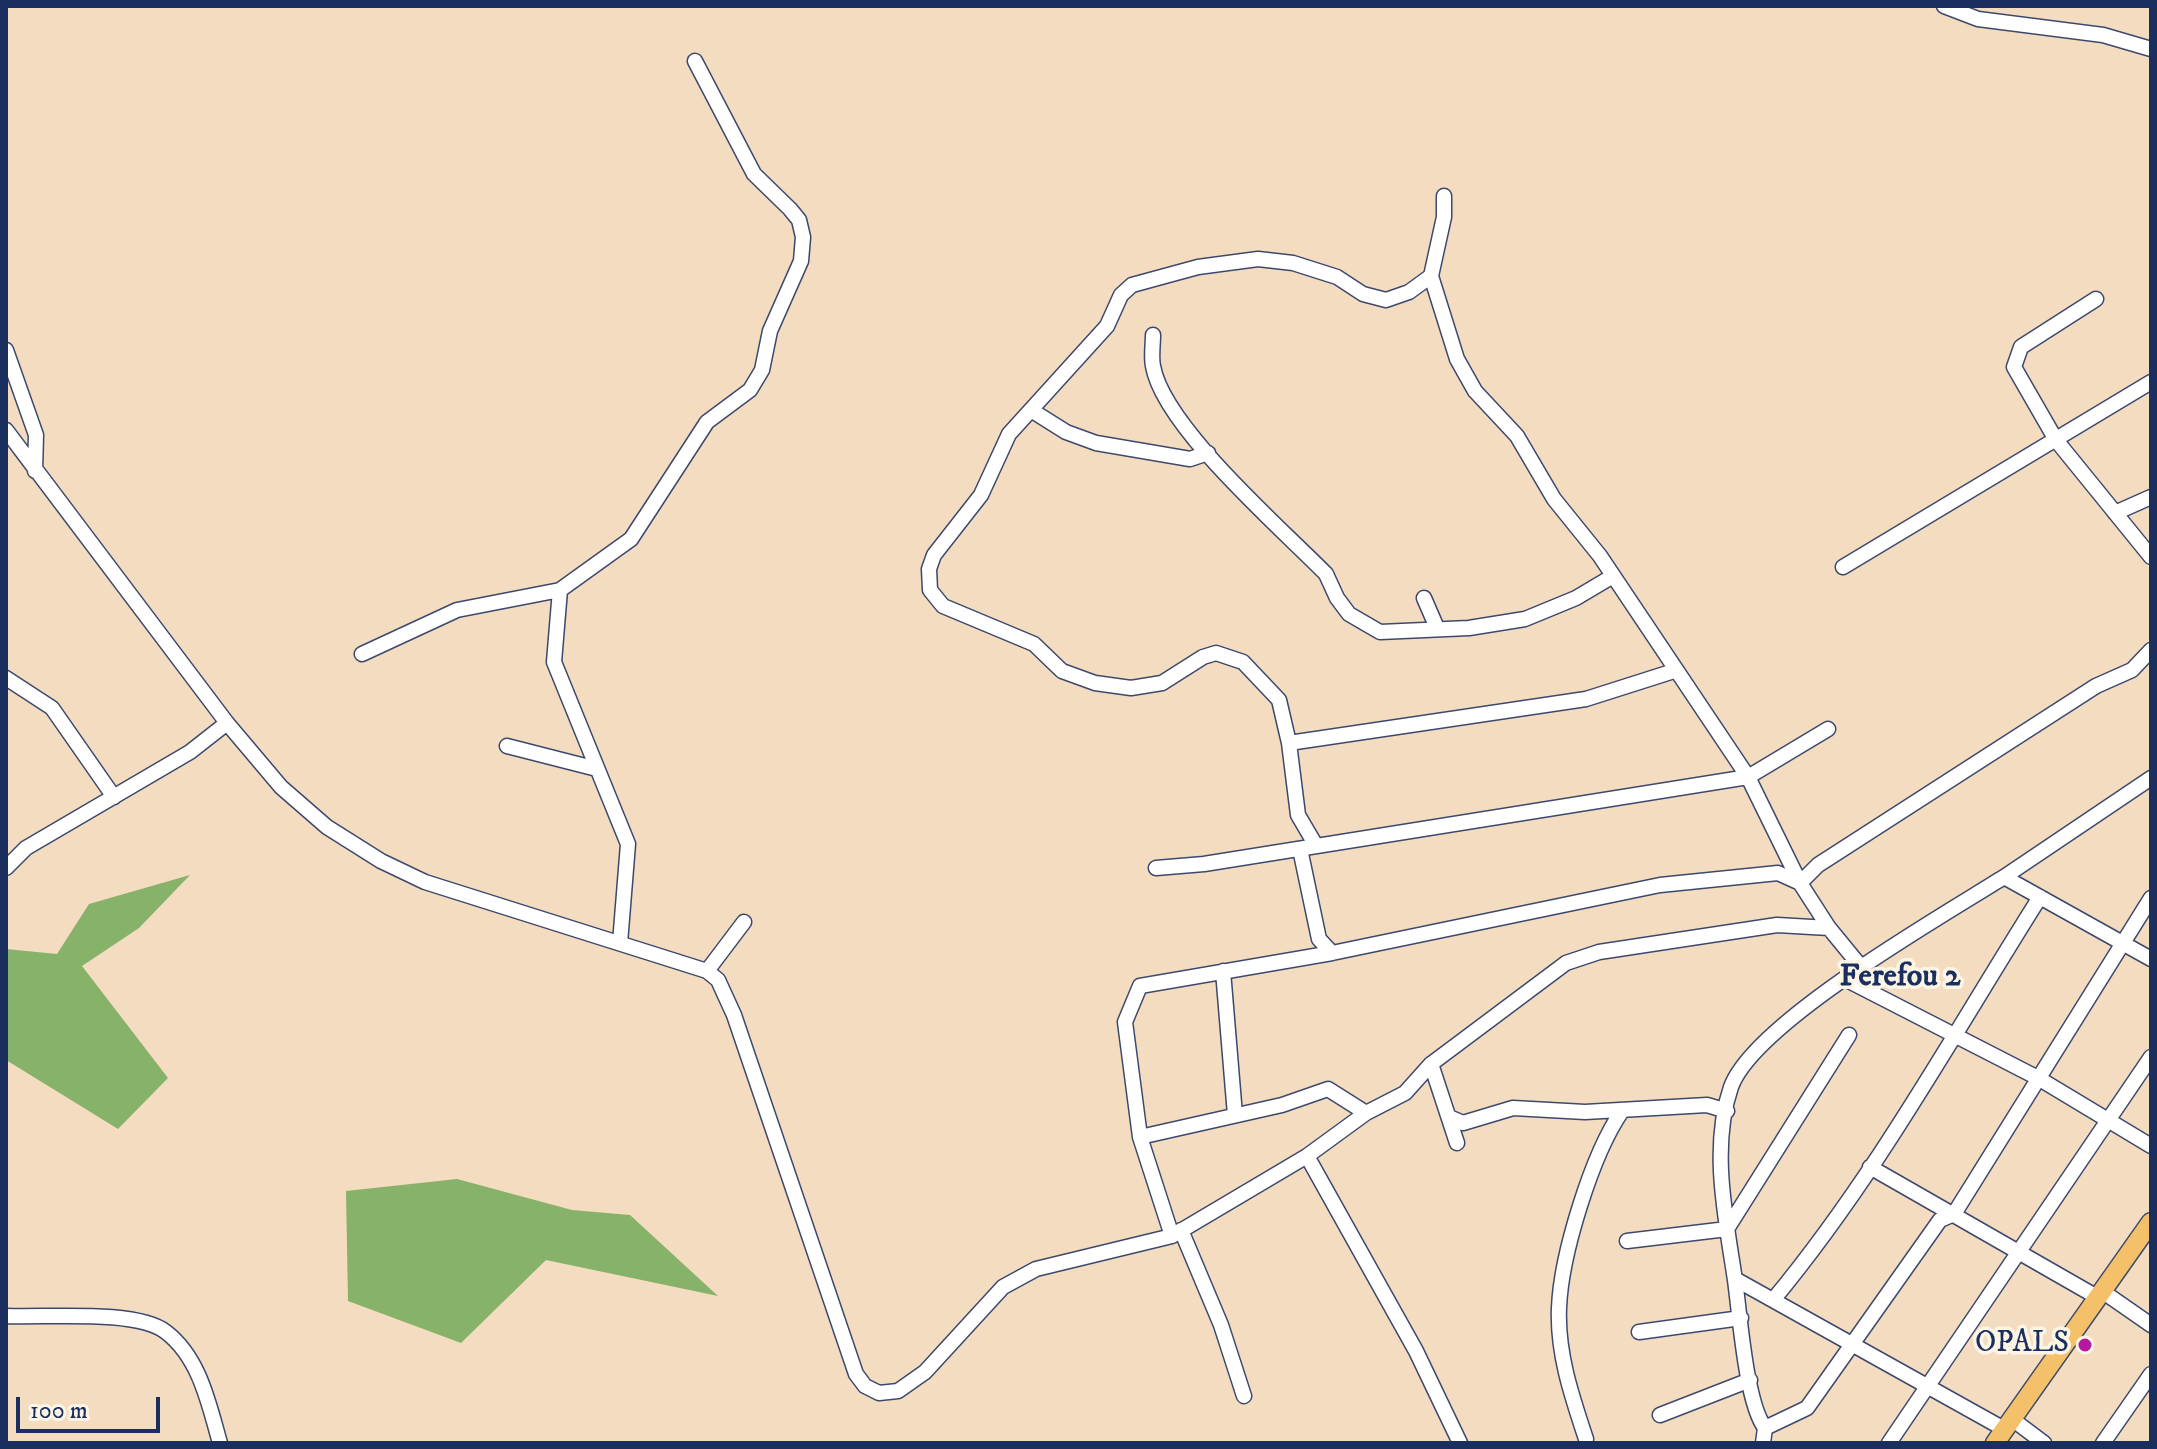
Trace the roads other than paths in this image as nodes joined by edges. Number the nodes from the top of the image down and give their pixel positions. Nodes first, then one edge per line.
1 (1944, 6) edge
2 (1980, 12) edge
3 (2151, 49) edge
4 (695, 61) dead end
5 (1444, 196) dead end
6 (1431, 276) junction
7 (2096, 299) dead end
8 (1153, 335) dead end
9 (6, 350) edge
10 (2151, 382) edge
11 (1031, 410) junction
12 (6, 430) edge
13 (2056, 440) junction
14 (1208, 453) junction
15 (35, 471) junction
16 (2151, 497) edge
17 (2115, 513) junction
18 (2151, 557) edge
19 (1843, 567) dead end
20 (1613, 576) junction
21 (560, 590) junction
22 (1424, 598) dead end
23 (1437, 628) junction
24 (2151, 650) edge
25 (362, 654) dead end
26 (1674, 671) junction
27 (6, 678) edge
28 (227, 723) junction
29 (1828, 729) dead end
30 (1289, 743) junction
31 (507, 746) dead end
32 (597, 769) junction
33 (1748, 777) junction
34 (2151, 778) edge
35 (114, 797) junction
36 (1315, 844) junction
37 (1300, 849) junction
38 (6, 868) edge
39 (1156, 868) dead end
40 (2004, 877) junction
41 (1800, 883) junction
42 (2040, 897) junction
43 (2151, 898) edge
44 (744, 922) dead end
45 (1829, 928) junction
46 (620, 943) junction
47 (2122, 943) junction
48 (1332, 953) junction
49 (2151, 959) edge
50 (1861, 967) junction
51 (707, 971) junction
52 (1223, 971) junction
53 (1845, 979) junction
54 (1953, 1034) junction
55 (1849, 1035) dead end
56 (2151, 1057) edge
57 (1431, 1064) junction
58 (2038, 1078) junction
59 (1622, 1111) junction
60 (1727, 1111) junction
61 (1366, 1113) junction
62 (1235, 1115) junction
63 (1449, 1117) junction
64 (2109, 1120) junction
65 (1140, 1137) junction
66 (1457, 1143) dead end
67 (2151, 1146) edge
68 (1307, 1156) junction
69 (1870, 1167) junction
70 (1954, 1214) junction
71 (2151, 1222) edge
72 (1727, 1229) junction
73 (1176, 1233) junction
74 (1627, 1241) dead end
75 (2019, 1252) junction
76 (1735, 1279) junction
77 (2100, 1294) junction
78 (1773, 1300) junction
79 (6, 1316) edge
80 (1741, 1318) junction
81 (2151, 1325) edge
82 (1639, 1332) dead end
83 (1850, 1343) junction
84 (2151, 1374) edge
85 (1750, 1380) junction
86 (1930, 1387) junction
87 (1244, 1396) dead end
88 (1660, 1415) dead end
89 (2004, 1430) edge
90 (1764, 1436) edge
91 (1586, 1439) dead end
92 (220, 1443) edge
93 (1460, 1443) edge
94 (1889, 1443) edge
95 (2044, 1443) edge
96 (2103, 1443) edge

1 - 2 street
2 - 3 street
4 - 21 street
5 - 6 street
6 - 11 street
6 - 20 street
7 - 13 street
8 - 14 street
9 - 15 street
10 - 13 street
11 - 14 street
11 - 30 street
12 - 15 street
13 - 17 street
13 - 19 street
14 - 23 street
15 - 28 street
16 - 17 street
17 - 18 street
20 - 23 street
20 - 26 street
21 - 25 street
21 - 32 street
22 - 23 street
24 - 41 street
26 - 30 street
26 - 33 street
27 - 35 street
28 - 35 street
28 - 46 street
29 - 33 street
30 - 36 street
31 - 32 street
32 - 46 street
33 - 36 street
33 - 41 street
34 - 40 street
35 - 38 street
36 - 37 street
37 - 39 street
37 - 48 street
40 - 42 street
40 - 50 street
41 - 45 street
41 - 48 street
42 - 47 street
42 - 54 street
43 - 47 street
44 - 51 street
45 - 50 street
45 - 57 street
46 - 51 street
47 - 49 street
47 - 58 street
48 - 52 street
50 - 53 street
51 - 73 street
52 - 62 street
52 - 65 street
53 - 54 street
53 - 60 street
54 - 58 street
54 - 69 street
55 - 72 street
56 - 64 street
57 - 61 street
57 - 63 street
58 - 64 street
58 - 70 street
59 - 60 street
59 - 63 street
59 - 91 street
60 - 72 street
61 - 62 street
61 - 68 street
62 - 65 street
63 - 66 street
64 - 67 street
64 - 75 street
65 - 73 street
68 - 73 street
68 - 93 street
69 - 70 street
69 - 78 street
70 - 75 street
70 - 83 street
71 - 77 main road
72 - 74 street
72 - 76 street
73 - 87 street
75 - 77 street
75 - 86 street
76 - 78 street
76 - 80 street
77 - 81 street
77 - 89 main road
78 - 83 street
79 - 92 street
80 - 82 street
80 - 85 street
83 - 86 street
83 - 90 street
84 - 96 street
85 - 88 street
85 - 90 street
86 - 89 street
86 - 94 street
89 - 95 street

